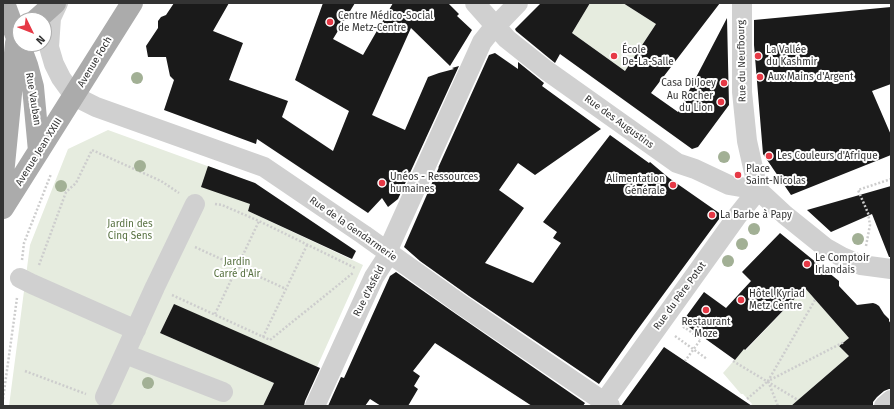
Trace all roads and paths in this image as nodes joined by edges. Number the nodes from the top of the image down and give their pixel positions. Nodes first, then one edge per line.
1 (4, 3) edge
2 (57, 3) edge
3 (132, 3) edge
4 (475, 3) edge
5 (518, 3) edge
6 (744, 3) edge
7 (46, 12) edge
8 (12, 22) edge
9 (496, 26) junction
10 (12, 50) edge
11 (16, 52) edge
12 (23, 52) edge
13 (3, 70) edge
14 (74, 96) junction
15 (40, 150) junction
16 (51, 174) dead end
17 (3, 176) edge
18 (891, 179) edge
19 (758, 190) junction
20 (195, 204) junction
21 (3, 208) edge
22 (259, 221) junction
23 (178, 239) junction
24 (307, 245) junction
25 (387, 252) junction
26 (861, 265) junction
27 (238, 267) junction
28 (888, 273) edge
29 (26, 281) junction
30 (155, 287) junction
31 (286, 289) junction
32 (815, 300) dead end
33 (215, 314) junction
34 (659, 324) junction
35 (136, 330) junction
36 (263, 337) junction
37 (677, 337) junction
38 (844, 342) dead end
39 (694, 349) junction
40 (125, 354) junction
41 (707, 359) dead end
42 (685, 361) dead end
43 (733, 361) dead end
44 (25, 371) dead end
45 (768, 381) junction
46 (223, 392) dead end
47 (105, 397) joint
48 (3, 399) edge
49 (747, 399) dead end
50 (798, 400) dead end
51 (891, 400) edge
52 (607, 404) edge
53 (315, 406) edge
54 (778, 406) edge
55 (884, 406) edge

1 - 8 main road, Rue Vauban
2 - 7 main road, Avenue Foch
2 - 14 street, Avenue Foch
3 - 14 main road, Avenue Foch
4 - 9 street, Rue des Augustins
5 - 9 street, Rue d'Asfeld
6 - 19 street, Rue du Neufbourg
9 - 19 street, Rue des Augustins
9 - 25 street, Rue d'Asfeld
10 - 13 main road
11 - 17 main road
12 - 15 main road, Rue Vauban
14 - 15 main road, Avenue Jean XXIII
14 - 25 street, Rue de la Gendarmerie
15 - 21 main road, Avenue Jean XXIII
16 - 29 path
18 - 26 path
19 - 26 street
19 - 34 street, Rue du Père Potot
20 - 22 path
20 - 23 street
20 - 29 path
22 - 24 path
22 - 27 path
23 - 27 path
23 - 30 street
24 - 31 path
24 - 36 path
25 - 52 street, Rue de la Gendarmerie
25 - 53 street, Rue d'Asfeld
26 - 28 street
27 - 31 path
27 - 33 path
29 - 35 street
29 - 48 path
30 - 33 path
30 - 35 street
31 - 36 path
32 - 45 path
33 - 36 path
34 - 37 path
34 - 52 street, Rue du Père Potot
35 - 40 street
37 - 39 path
37 - 39 path
38 - 45 path
39 - 41 path
39 - 42 path
40 - 46 street
40 - 47 street
43 - 45 path
44 - 47 path
45 - 49 path
45 - 50 path
45 - 54 path
51 - 55 street

